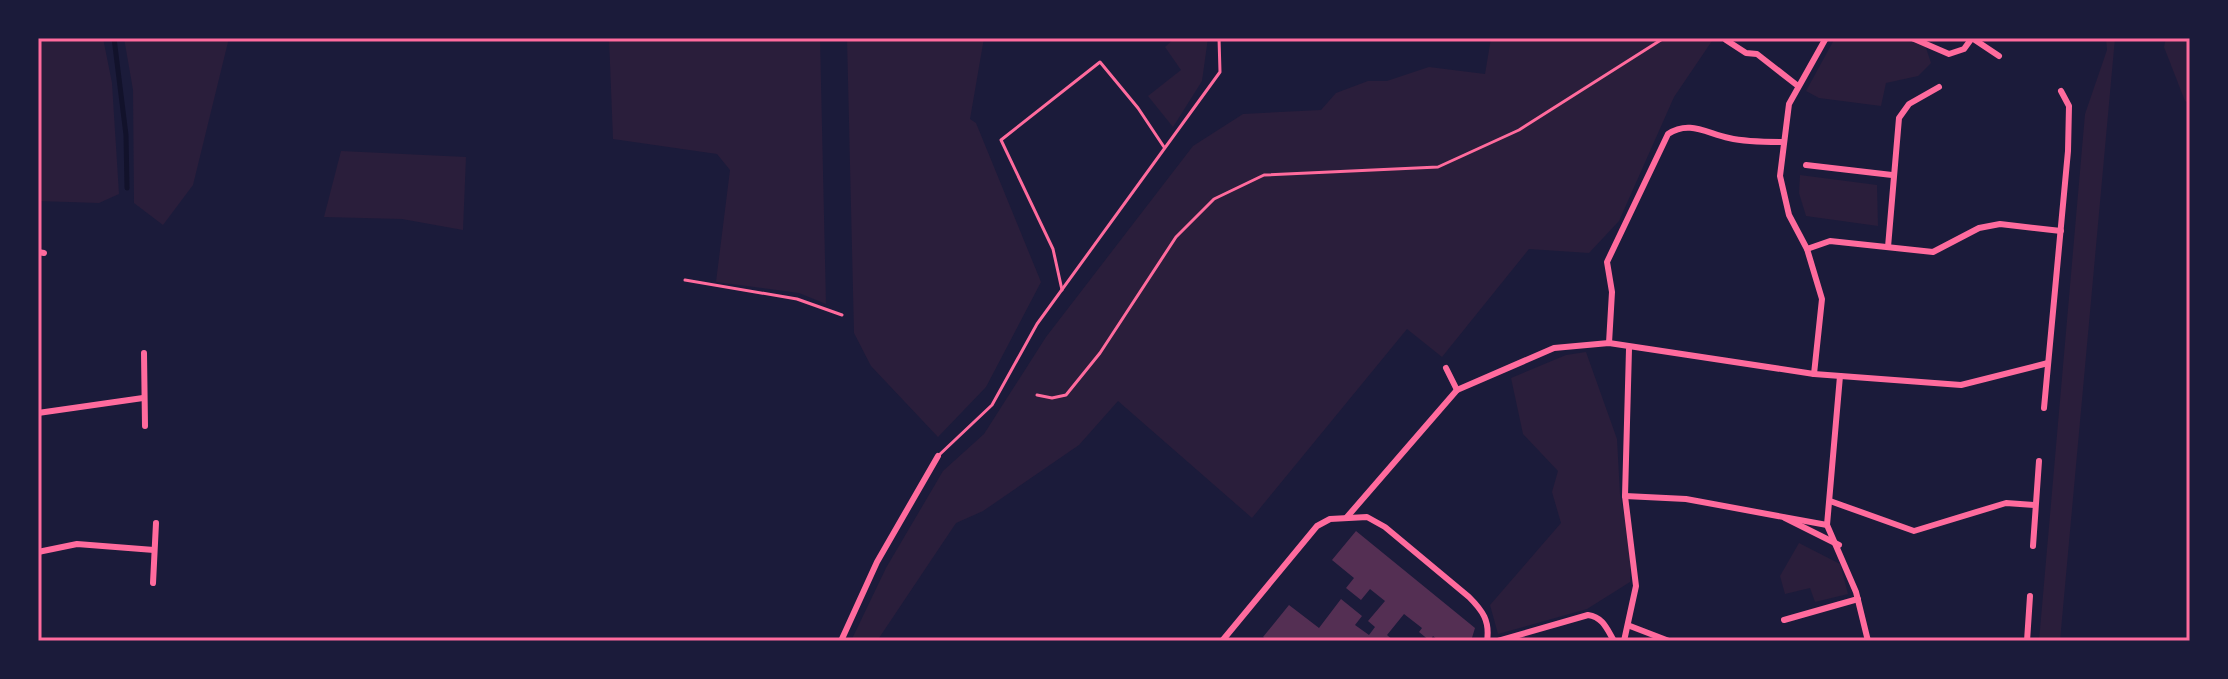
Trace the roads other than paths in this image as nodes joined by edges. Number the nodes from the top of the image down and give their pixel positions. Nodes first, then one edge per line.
1 (1219, 38) edge
2 (1664, 38) edge
3 (1826, 38) edge
4 (1912, 38) edge
5 (1972, 38) edge
6 (1726, 40) dead end
7 (1999, 56) dead end
8 (1798, 86) junction
9 (1939, 87) dead end
10 (2061, 91) dead end
11 (1782, 142) junction
12 (1164, 147) junction
13 (1806, 165) dead end
14 (1892, 175) junction
15 (2061, 231) junction
16 (1888, 247) junction
17 (1807, 249) junction
18 (685, 280) dead end
19 (1062, 290) junction
20 (842, 315) dead end
21 (1609, 343) junction
22 (1629, 349) junction
23 (144, 353) dead end
24 (2048, 363) junction
25 (1446, 368) dead end
26 (1814, 374) junction
27 (1840, 376) junction
28 (1457, 390) junction
29 (1037, 395) dead end
30 (143, 398) junction
31 (2044, 408) dead end
32 (38, 413) edge
33 (145, 426) dead end
34 (938, 456) joint
35 (2039, 461) dead end
36 (1625, 496) junction
37 (1830, 501) junction
38 (2035, 505) junction
39 (1778, 515) junction
40 (1347, 517) junction
41 (156, 523) dead end
42 (1827, 525) junction
43 (1839, 545) junction
44 (2033, 546) dead end
45 (154, 550) junction
46 (38, 552) edge
47 (153, 583) dead end
48 (2030, 596) dead end
49 (1858, 599) junction
50 (1784, 620) dead end
51 (1630, 626) junction
52 (841, 641) edge
53 (1222, 641) edge
54 (1487, 641) edge
55 (1498, 641) edge
56 (1614, 641) edge
57 (1624, 641) edge
58 (1669, 641) edge
59 (1868, 641) edge
60 (2027, 641) edge

1 - 12 lane
2 - 29 lane
3 - 8 street
4 - 5 street
5 - 7 street
6 - 8 street
8 - 11 street
9 - 14 street
10 - 15 street
11 - 17 street
11 - 21 street
12 - 19 lane
12 - 19 lane
13 - 14 street
14 - 16 street
15 - 16 street
15 - 24 street
16 - 17 street
17 - 26 street
18 - 20 lane
19 - 34 lane
21 - 22 street
21 - 28 street
22 - 26 street
22 - 36 street
23 - 30 street
24 - 27 street
24 - 31 street
25 - 28 street
26 - 27 street
27 - 37 street
28 - 40 street
30 - 32 street
30 - 33 street
34 - 52 street
35 - 38 street
36 - 39 street
36 - 51 street
37 - 38 street
37 - 42 street
38 - 44 street
39 - 42 street
39 - 43 street
40 - 53 street
40 - 54 street
41 - 45 street
42 - 43 street
43 - 49 street
45 - 46 street
45 - 47 street
48 - 60 street
49 - 50 street
49 - 59 street
51 - 57 street
51 - 58 street
55 - 56 street

